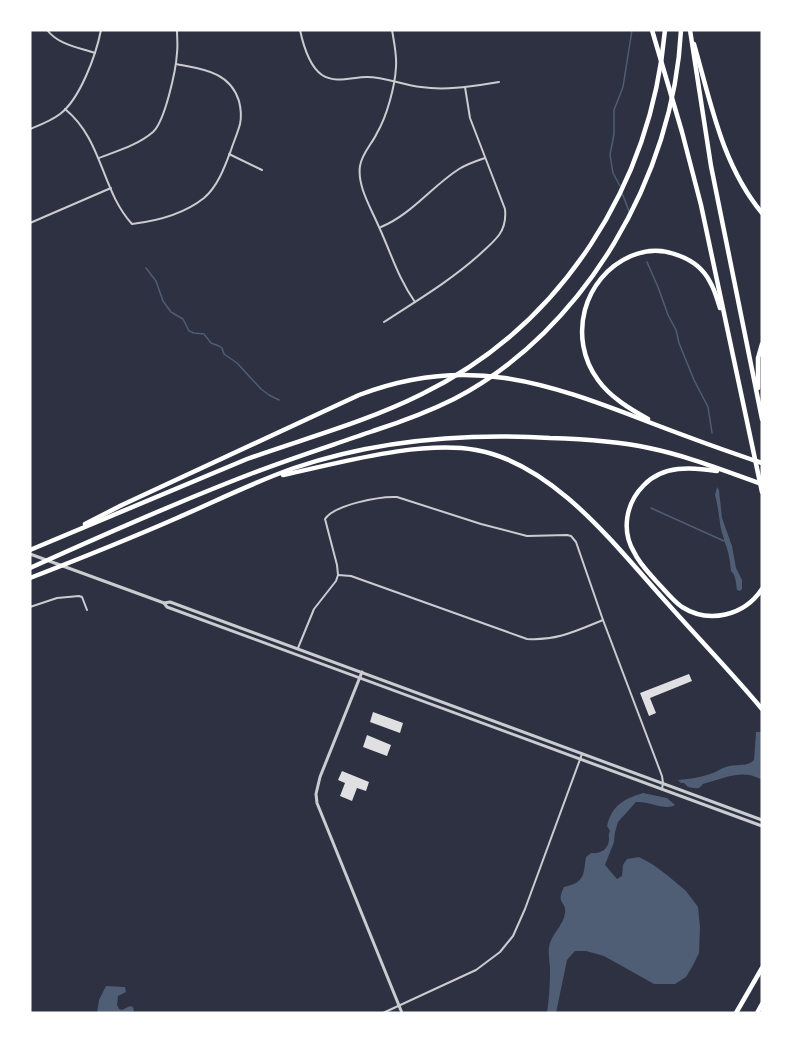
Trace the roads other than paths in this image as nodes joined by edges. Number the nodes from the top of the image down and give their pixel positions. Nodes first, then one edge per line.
1 (47, 30) edge
2 (101, 30) edge
3 (177, 30) edge
4 (300, 30) edge
5 (392, 30) edge
6 (652, 30) edge
7 (665, 30) edge
8 (681, 30) edge
9 (690, 30) edge
10 (95, 53) junction
11 (176, 64) junction
12 (394, 82) junction
13 (499, 82) dead end
14 (465, 87) junction
15 (65, 110) junction
16 (30, 129) edge
17 (229, 154) junction
18 (99, 158) junction
19 (485, 158) junction
20 (262, 170) dead end
21 (111, 189) junction
22 (762, 213) edge
23 (30, 223) edge
24 (380, 228) junction
25 (415, 302) junction
26 (384, 322) dead end
27 (729, 339) junction
28 (762, 344) edge
29 (760, 409) junction
30 (762, 419) edge
31 (667, 429) junction
32 (762, 464) edge
33 (737, 475) junction
34 (268, 478) junction
35 (762, 484) edge
36 (762, 492) edge
37 (41, 546) junction
38 (30, 552) edge
39 (30, 568) edge
40 (338, 575) junction
41 (30, 578) edge
42 (762, 589) edge
43 (164, 603) junction
44 (30, 607) edge
45 (87, 610) dead end
46 (603, 620) junction
47 (298, 648) junction
48 (362, 672) junction
49 (360, 678) junction
50 (762, 709) edge
51 (582, 754) junction
52 (580, 759) junction
53 (663, 783) junction
54 (662, 789) junction
55 (762, 820) edge
56 (762, 826) edge
57 (762, 968) edge
58 (762, 1004) edge
59 (399, 1006) junction
60 (383, 1013) edge
61 (402, 1013) edge
62 (736, 1013) edge
63 (757, 1013) edge

1 - 10 street
2 - 10 street
3 - 11 street
4 - 12 street
5 - 12 street
6 - 27 highway
7 - 37 highway
8 - 39 highway
9 - 22 highway
9 - 29 highway
10 - 15 street
11 - 17 street
11 - 18 street
12 - 14 street
12 - 24 street
13 - 14 street
14 - 19 street
15 - 16 street
15 - 18 street
17 - 20 street
17 - 21 street
18 - 21 street
19 - 24 street
19 - 25 street
21 - 23 street
24 - 25 street
25 - 26 street
27 - 31 highway
27 - 36 highway
28 - 29 highway
29 - 30 highway
31 - 32 highway
31 - 37 highway
33 - 34 highway
33 - 35 highway
33 - 42 highway
34 - 41 highway
34 - 50 highway
37 - 38 highway
38 - 43 street
40 - 46 street
40 - 46 street
40 - 47 street
43 - 47 street
43 - 49 street
44 - 45 street
46 - 53 street
47 - 48 street
48 - 49 street
48 - 51 street
49 - 52 street
49 - 59 street
51 - 52 street
51 - 53 street
52 - 54 street
52 - 59 street
53 - 54 street
53 - 55 street
54 - 56 street
57 - 62 highway
58 - 63 highway
59 - 60 street
59 - 61 street

